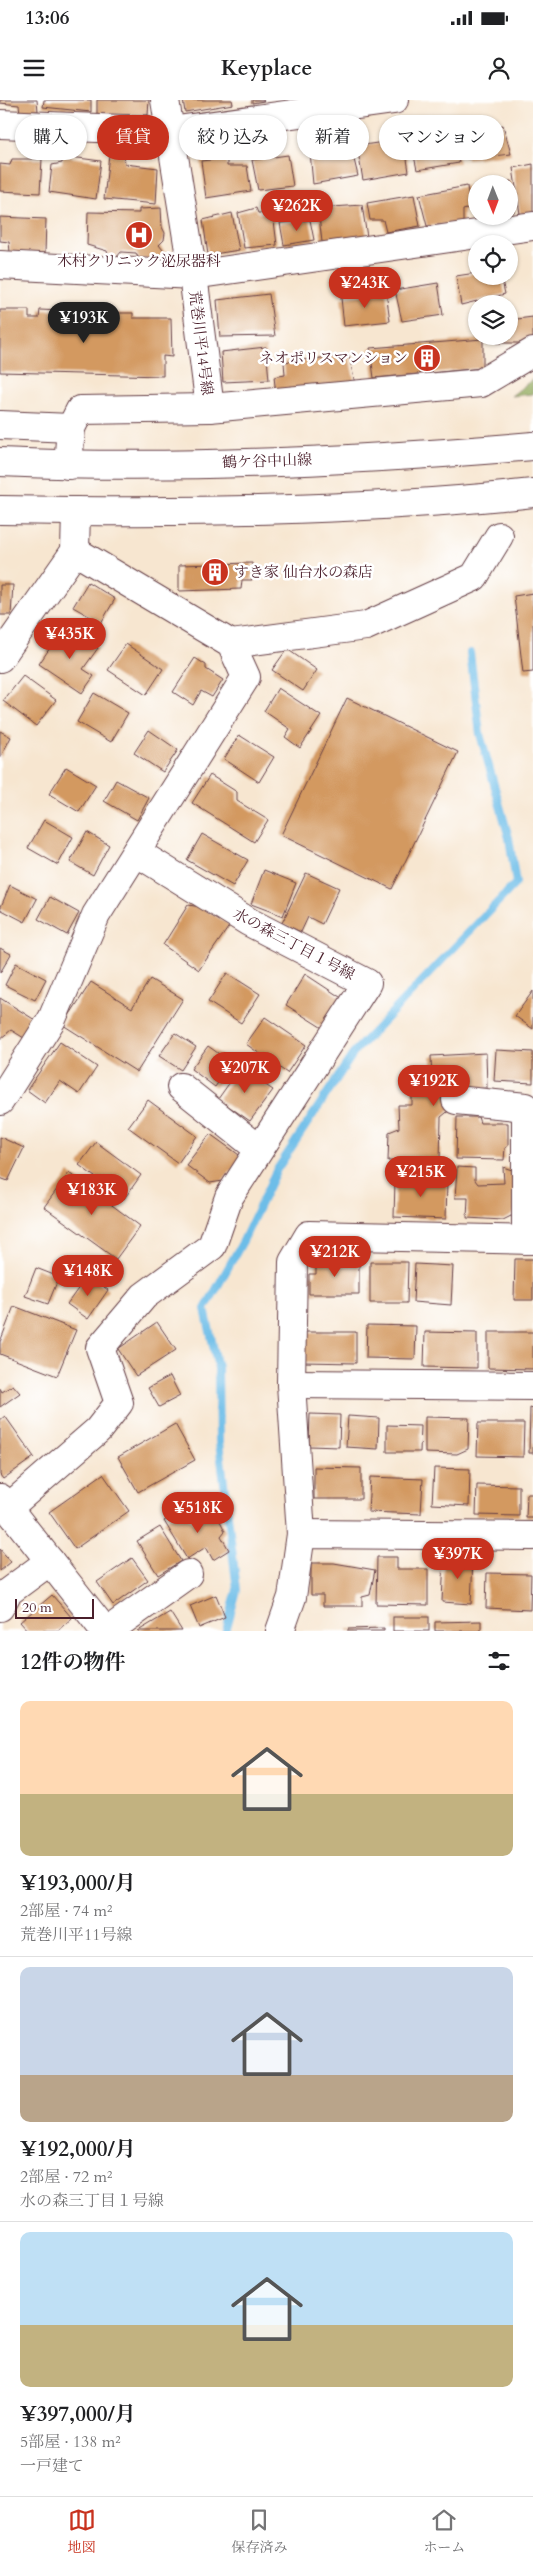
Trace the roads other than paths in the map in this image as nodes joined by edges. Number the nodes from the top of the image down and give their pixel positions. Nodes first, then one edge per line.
1 (165, 100) edge
2 (394, 100) edge
3 (0, 124) edge
4 (170, 131) junction
5 (533, 226) edge
6 (0, 265) edge
7 (193, 275) junction
8 (533, 352) edge
9 (210, 408) junction
10 (0, 425) edge
11 (71, 428) junction
12 (533, 446) edge
13 (0, 462) edge
14 (68, 465) junction
15 (533, 493) edge
16 (0, 510) edge
17 (76, 511) junction
18 (499, 536) dead end
19 (75, 551) junction
20 (230, 644) junction
21 (0, 658) edge
22 (136, 852) junction
23 (181, 1087) dead end
24 (456, 1100) dead end
25 (0, 1101) edge
26 (259, 1149) junction
27 (529, 1240) edge
28 (291, 1384) junction
29 (533, 1386) edge
30 (4, 1503) edge
31 (301, 1534) junction
32 (533, 1536) edge
33 (50, 1561) junction
34 (188, 1574) dead end
35 (0, 1607) edge
36 (107, 1631) edge
37 (280, 1631) edge

1 - 4 street, 荒巻川平14号線
2 - 4 street
3 - 4 street
4 - 7 street, 荒巻川平14号線
5 - 7 street
6 - 7 street
7 - 9 street, 荒巻川平14号線
8 - 9 street
9 - 11 street
10 - 11 street
11 - 14 street
12 - 14 street, 鶴ケ谷中山線
13 - 14 street, 鶴ケ谷中山線
15 - 17 street
16 - 17 street
17 - 19 street
18 - 20 street
19 - 20 street
19 - 21 street
20 - 22 street
22 - 25 street
22 - 26 street, 水の森三丁目１号線
23 - 26 street
24 - 27 street
26 - 30 street, 水の森三丁目１号線
27 - 28 street
28 - 29 street
28 - 31 street
30 - 33 street
31 - 32 street
31 - 37 street
33 - 35 street
33 - 36 street
34 - 36 street

